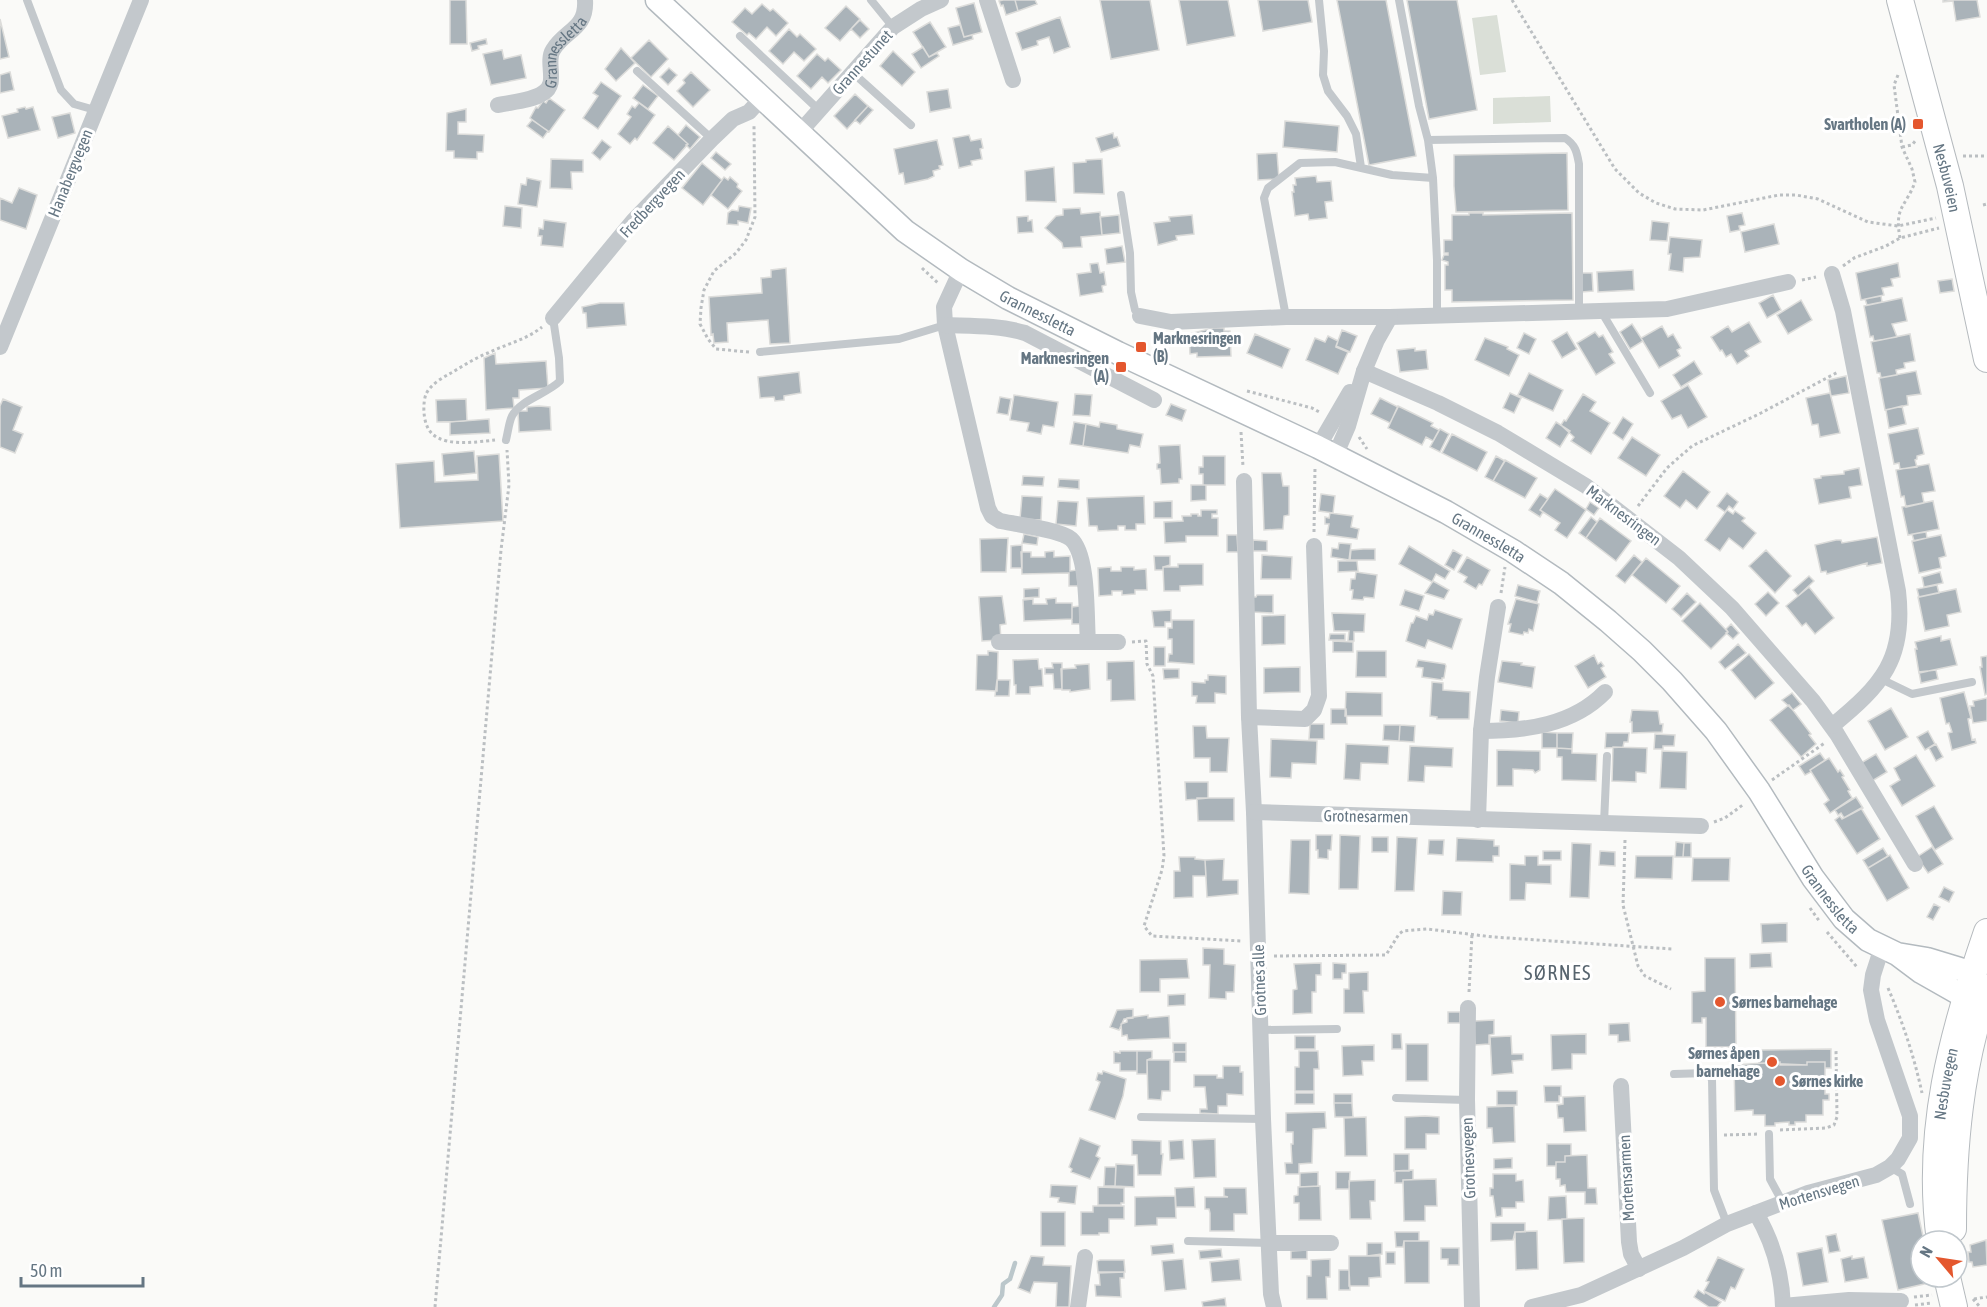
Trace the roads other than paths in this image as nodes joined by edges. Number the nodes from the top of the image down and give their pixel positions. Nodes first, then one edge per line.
1 (27, 0) edge
2 (141, 0) edge
3 (585, 0) edge
4 (657, 0) edge
5 (871, 0) edge
6 (941, 0) edge
7 (987, 0) edge
8 (1319, 0) edge
9 (1399, 0) edge
10 (1900, 0) edge
11 (892, 27) junction
12 (740, 36) dead end
13 (637, 71) dead end
14 (852, 72) junction
15 (1013, 80) dead end
16 (498, 105) dead end
17 (755, 105) junction
18 (95, 110) junction
19 (819, 110) junction
20 (910, 125) dead end
21 (799, 133) junction
22 (712, 139) junction
23 (1428, 140) junction
24 (1361, 167) junction
25 (1433, 178) junction
26 (1121, 195) dead end
27 (962, 270) junction
28 (1832, 274) road end
29 (1788, 282) road end
30 (1602, 311) junction
31 (1579, 312) junction
32 (1437, 315) junction
33 (1140, 316) joint
34 (1286, 316) junction
35 (1390, 317) junction
36 (553, 318) joint
37 (945, 325) junction
38 (0, 347) edge
39 (759, 352) road end
40 (1987, 359) edge
41 (1364, 371) junction
42 (1650, 393) dead end
43 (1154, 400) dead end
44 (506, 440) road end
45 (1324, 455) junction
46 (1244, 481) road end
47 (1314, 546) road end
48 (1498, 607) road end
49 (999, 642) dead end
50 (1088, 642) junction
51 (1118, 642) road end
52 (1881, 679) junction
53 (1972, 682) dead end
54 (1605, 692) dead end
55 (1249, 717) junction
56 (1834, 730) junction
57 (1481, 731) junction
58 (1607, 756) dead end
59 (1254, 812) junction
60 (1478, 820) junction
61 (1604, 823) junction
62 (1701, 826) road end
63 (1915, 864) dead end
64 (1987, 932) edge
65 (1889, 951) junction
66 (1977, 988) edge
67 (1468, 1008) road end
68 (1337, 1029) dead end
69 (1260, 1030) junction
70 (1674, 1074) dead end
71 (1621, 1086) dead end
72 (1396, 1098) dead end
73 (1467, 1100) junction
74 (1141, 1117) dead end
75 (1263, 1119) junction
76 (1769, 1134) road end
77 (1890, 1167) junction
78 (1783, 1203) junction
79 (1910, 1204) dead end
80 (1756, 1213) junction
81 (1727, 1224) junction
82 (1939, 1229) edge
83 (1953, 1229) edge
84 (1188, 1241) dead end
85 (1270, 1243) junction
86 (1330, 1244) dead end
87 (1085, 1257) dead end
88 (1639, 1269) junction
89 (1908, 1303) edge
90 (1783, 1306) edge
91 (1078, 1307) edge
92 (1274, 1307) edge
93 (1472, 1307) edge
94 (1532, 1307) edge

1 - 18 lane
2 - 18 street, Hanabergvegen
3 - 16 street, Grannessletta
4 - 17 main road, Grannessletta
5 - 11 lane
6 - 11 street, Grannestunet
7 - 15 street
8 - 24 lane
9 - 23 lane
10 - 40 main road, Nesbuveien
11 - 14 street, Grannestunet
12 - 19 lane, Grannestunet
13 - 22 lane
14 - 19 street, Grannestunet
14 - 20 lane
17 - 21 main road, Grannessletta
17 - 22 street, Fredbergvegen
18 - 38 street, Hanabergvegen
19 - 21 street, Grannestunet
21 - 27 main road, Grannessletta
22 - 36 street, Fredbergvegen
23 - 25 lane
23 - 31 lane
24 - 25 lane
24 - 34 lane
25 - 32 lane
26 - 33 lane
27 - 37 street
27 - 45 main road, Grannessletta
28 - 52 street
29 - 30 street
30 - 31 street
30 - 42 lane
31 - 32 street
32 - 35 street
33 - 34 street
34 - 35 street
35 - 41 street
36 - 44 lane
37 - 39 lane
37 - 43 street, Grannessletta
37 - 50 street
41 - 45 street
41 - 56 street, Marknesringen
45 - 65 main road, Grannessletta
46 - 55 street, Grotnes alle
47 - 55 street
48 - 57 street
49 - 50 street
50 - 51 street
52 - 53 lane
52 - 56 street
54 - 57 street
55 - 59 street, Grotnes alle
56 - 63 street, Marknesringen
57 - 60 street
58 - 61 lane
59 - 60 street, Grotnesarmen
59 - 69 street, Grotnes alle
60 - 61 street, Grotnesarmen
61 - 62 street, Grotnesarmen
64 - 66 main road, Nesbuvegen
65 - 66 main road, Grannessletta
65 - 77 street
66 - 82 main road, Nesbuvegen
66 - 83 main road, Nesbuvegen
67 - 73 street, Grotnesvegen
68 - 69 lane
69 - 75 street, Grotnes alle
70 - 81 lane
71 - 88 street, Mortensarmen
72 - 73 lane
73 - 93 street, Grotnesvegen
74 - 75 lane
75 - 85 street, Grotnes alle
76 - 78 lane
77 - 78 street, Mortensvegen
77 - 79 lane
78 - 80 street, Mortensvegen
80 - 81 street, Mortensvegen
80 - 90 street
81 - 88 street, Mortensvegen
84 - 85 lane
85 - 86 street
85 - 92 street, Grotnes alle
87 - 91 street
88 - 94 street, Mortensvegen
89 - 90 street

